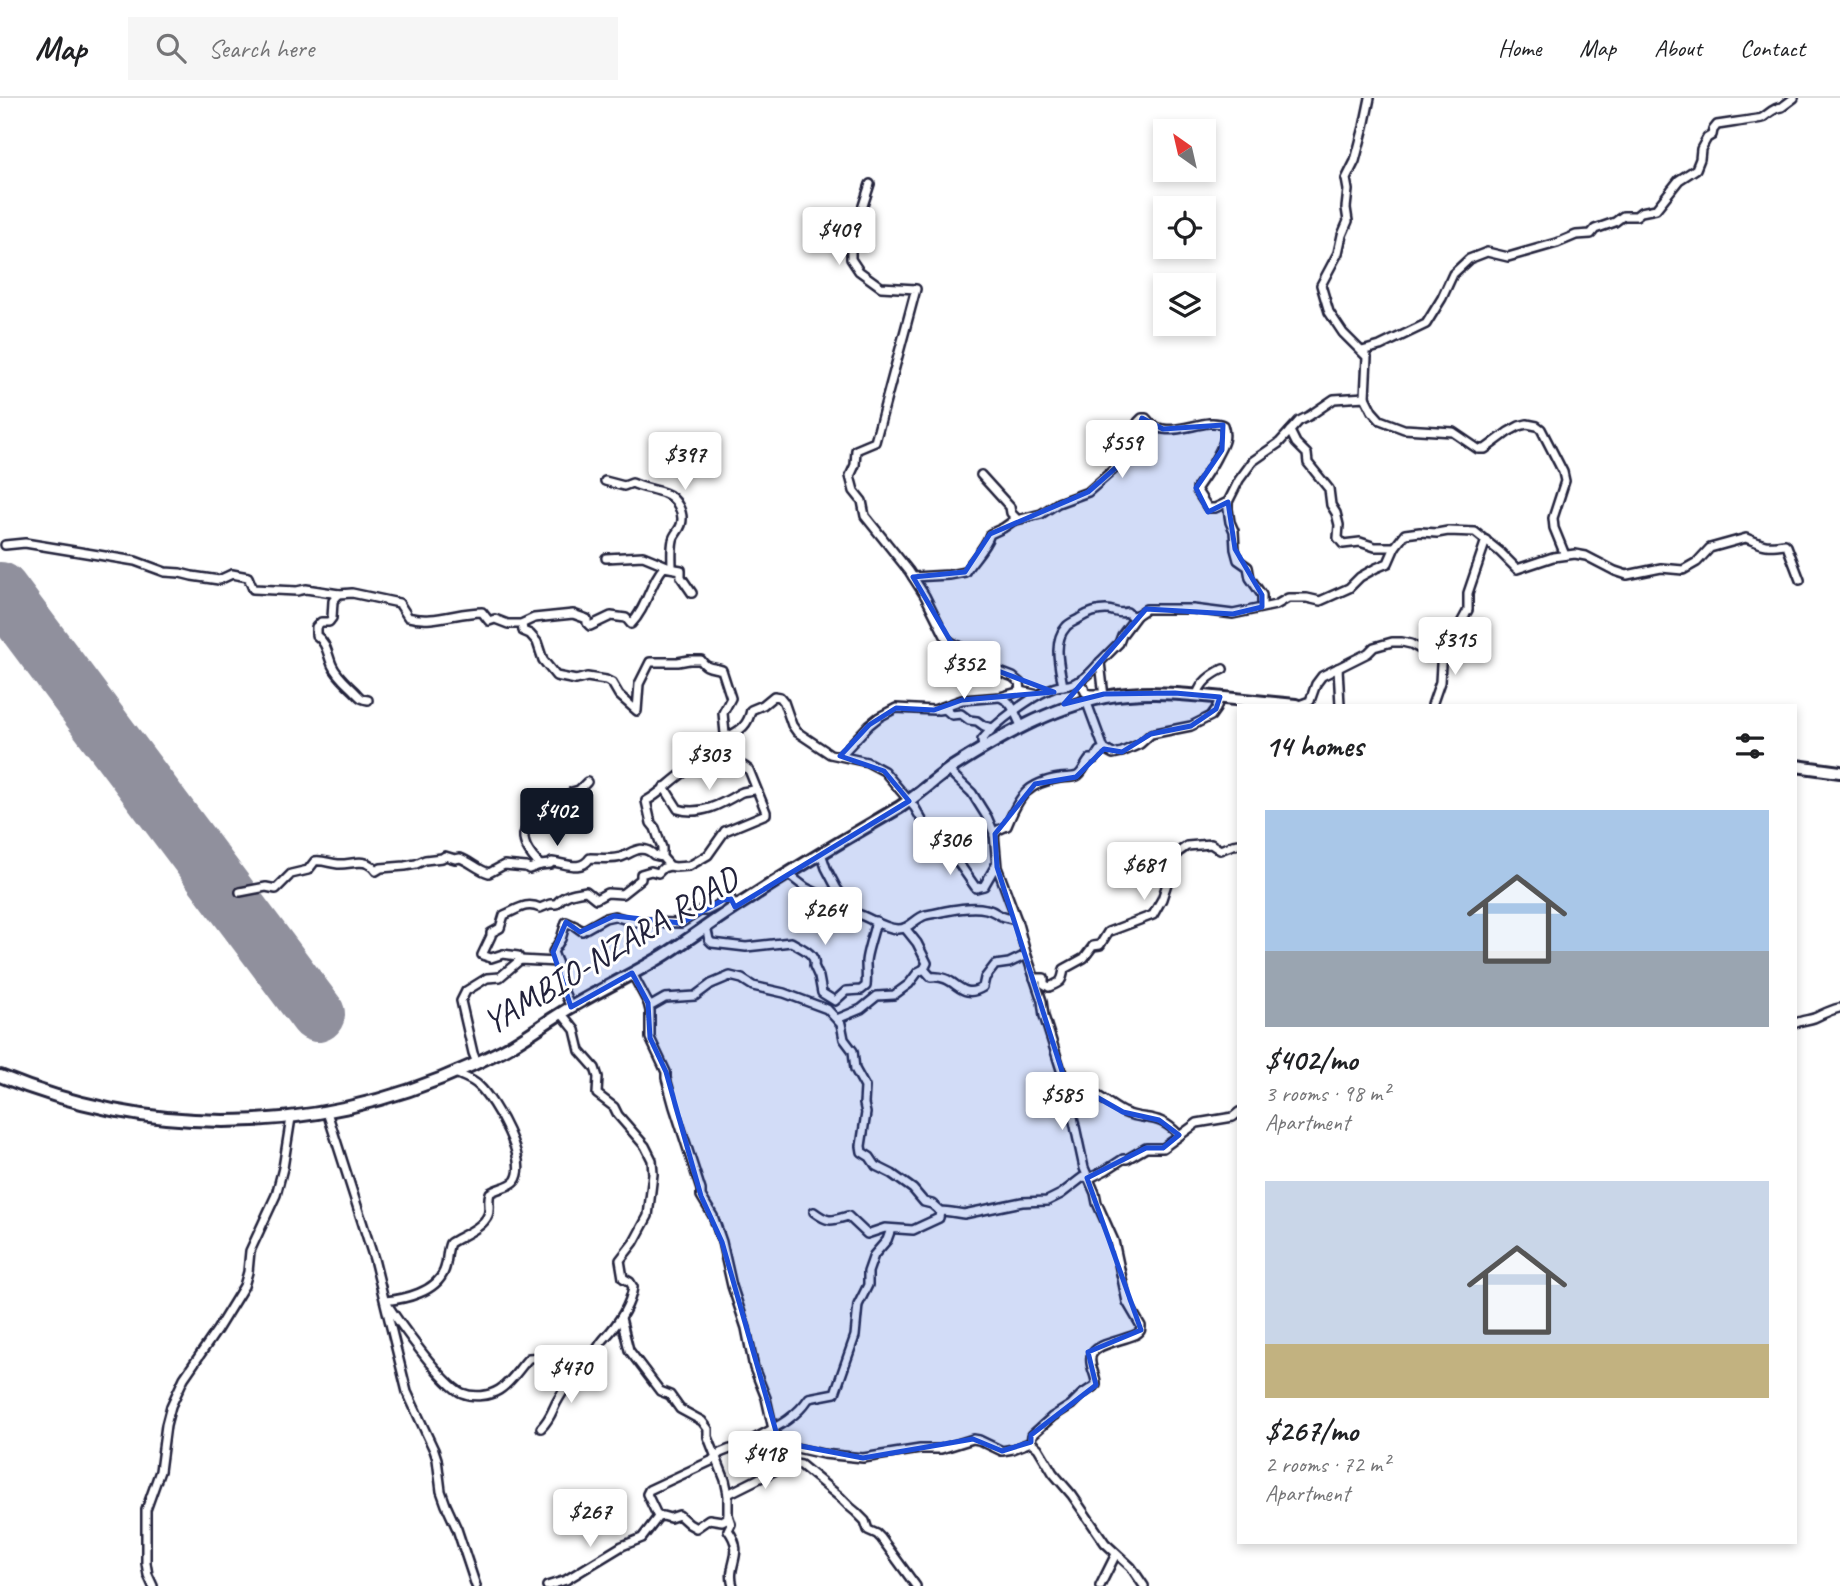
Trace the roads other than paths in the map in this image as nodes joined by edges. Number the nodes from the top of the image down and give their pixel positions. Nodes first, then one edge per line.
1 (1370, 98) edge
2 (1794, 98) edge
3 (870, 184) dead end
4 (1362, 351) junction
5 (1365, 397) junction
6 (1290, 431) junction
7 (981, 475) dead end
8 (605, 481) dead end
9 (1228, 502) junction
10 (1017, 519) junction
11 (1486, 540) junction
12 (5, 545) dead end
13 (1395, 547) junction
14 (1564, 555) junction
15 (606, 558) dead end
16 (672, 568) junction
17 (913, 577) junction
18 (1800, 580) dead end
19 (692, 593) dead end
20 (339, 594) junction
21 (1262, 607) junction
22 (1137, 615) junction
23 (522, 624) junction
24 (1442, 647) junction
25 (1100, 662) junction
26 (1338, 668) junction
27 (1223, 669) dead end
28 (1077, 682) junction
29 (1063, 686) junction
30 (1021, 691) junction
31 (1038, 695) junction
32 (1196, 695) junction
33 (1104, 696) junction
34 (1220, 697) junction
35 (1000, 698) junction
36 (368, 700) dead end
37 (1087, 702) junction
38 (1288, 704) edge
39 (1301, 704) edge
40 (1339, 704) edge
41 (1432, 704) edge
42 (933, 710) junction
43 (1016, 711) junction
44 (995, 727) junction
45 (1022, 727) junction
46 (1006, 736) junction
47 (983, 749) junction
48 (1104, 749) junction
49 (840, 756) junction
50 (1797, 766) edge
51 (948, 770) junction
52 (1840, 772) edge
53 (587, 782) dead end
54 (664, 787) junction
55 (756, 789) junction
56 (909, 801) junction
57 (995, 835) junction
58 (1237, 844) edge
59 (821, 853) junction
60 (662, 857) junction
61 (996, 864) junction
62 (540, 865) junction
63 (670, 866) junction
64 (788, 874) junction
65 (240, 892) dead end
66 (735, 907) junction
67 (852, 910) junction
68 (1017, 920) junction
69 (876, 921) junction
70 (706, 926) junction
71 (905, 928) junction
72 (1026, 955) junction
73 (520, 960) junction
74 (557, 962) junction
75 (924, 969) junction
76 (632, 973) junction
77 (1034, 978) junction
78 (861, 990) junction
79 (877, 996) junction
80 (648, 1003) junction
81 (1839, 1008) edge
82 (566, 1010) junction
83 (837, 1019) junction
84 (1797, 1023) edge
85 (477, 1063) junction
86 (455, 1073) junction
87 (0, 1076) edge
88 (1067, 1089) junction
89 (327, 1112) junction
90 (1237, 1114) edge
91 (291, 1118) junction
92 (1180, 1135) junction
93 (1087, 1177) junction
94 (940, 1210) junction
95 (814, 1212) dead end
96 (891, 1229) junction
97 (385, 1301) junction
98 (621, 1318) junction
99 (574, 1366) junction
100 (541, 1428) dead end
101 (773, 1429) junction
102 (1031, 1442) junction
103 (715, 1456) junction
104 (728, 1494) junction
105 (728, 1514) junction
106 (658, 1517) junction
107 (1116, 1554) junction
108 (153, 1586) edge
109 (476, 1586) edge
110 (547, 1586) edge
111 (733, 1586) edge
112 (916, 1586) edge
113 (1100, 1586) edge
114 (1144, 1586) edge

1 - 4 street
2 - 4 street
3 - 17 street
4 - 5 street
5 - 6 street
5 - 14 street
6 - 9 street
6 - 13 street
7 - 10 street
8 - 16 street
9 - 10 street
9 - 21 street
10 - 17 street
11 - 13 street
11 - 14 street
11 - 24 street
12 - 20 street
13 - 21 street
14 - 18 street
15 - 16 street
16 - 19 street
16 - 23 street
17 - 30 street
20 - 23 street
20 - 36 street
21 - 22 street
22 - 25 street
22 - 29 street
23 - 49 street
24 - 26 street
24 - 41 street
25 - 28 street
25 - 33 street
26 - 39 street
26 - 40 street
27 - 32 street
28 - 29 street
28 - 33 street
29 - 31 street
30 - 31 street
30 - 35 street
31 - 43 street
32 - 33 main road, YAMBIO-NZARA ROAD
32 - 34 main road, YAMBIO-NZARA ROAD
33 - 37 main road, YAMBIO-NZARA ROAD
34 - 38 main road, YAMBIO-NZARA ROAD
34 - 48 street
35 - 42 street
35 - 43 street
37 - 45 main road, YAMBIO-NZARA ROAD
37 - 48 street
42 - 44 street
42 - 49 street
43 - 44 street
43 - 45 street
44 - 46 street
44 - 47 street
45 - 46 main road, YAMBIO-NZARA ROAD
46 - 47 main road, YAMBIO-NZARA ROAD
47 - 51 main road, YAMBIO-NZARA ROAD
48 - 57 street
49 - 56 street
50 - 52 main road
51 - 56 main road, YAMBIO-NZARA ROAD
51 - 57 street
53 - 62 street
54 - 55 street
54 - 55 street
54 - 60 street
55 - 63 street
56 - 59 main road, YAMBIO-NZARA ROAD
56 - 61 street
57 - 61 street
58 - 77 street
59 - 64 main road, YAMBIO-NZARA ROAD
59 - 67 street
60 - 62 street
60 - 63 street
61 - 68 street
62 - 65 street
63 - 73 street
64 - 66 main road, YAMBIO-NZARA ROAD
64 - 67 street
66 - 70 main road, YAMBIO-NZARA ROAD
66 - 74 street
67 - 69 street
68 - 71 street
68 - 72 street
69 - 71 street
69 - 78 street
70 - 76 main road, YAMBIO-NZARA ROAD
70 - 78 street
71 - 75 street
72 - 75 street
72 - 77 street
73 - 74 street
73 - 85 street
74 - 82 street
75 - 79 street
76 - 80 street
76 - 82 main road, YAMBIO-NZARA ROAD
77 - 88 street
78 - 79 street
79 - 83 street
80 - 83 street
80 - 101 street
81 - 84 street
82 - 85 main road, YAMBIO-NZARA ROAD
82 - 98 street
83 - 94 street
85 - 86 main road, YAMBIO-NZARA ROAD
86 - 89 main road, YAMBIO-NZARA ROAD
86 - 97 street
87 - 91 main road, YAMBIO-NZARA ROAD
88 - 92 street
88 - 93 street
89 - 91 main road, YAMBIO-NZARA ROAD
89 - 97 street
90 - 92 street
91 - 108 street
92 - 93 street
93 - 94 street
93 - 102 street
94 - 96 street
95 - 96 street
96 - 101 street
97 - 99 street
97 - 109 street
98 - 99 street
98 - 103 street
99 - 100 street
101 - 102 street
101 - 103 street
102 - 107 street
103 - 104 street
103 - 106 street
104 - 105 street
104 - 112 street
105 - 106 street
105 - 111 street
106 - 110 street
107 - 113 street
107 - 114 street

